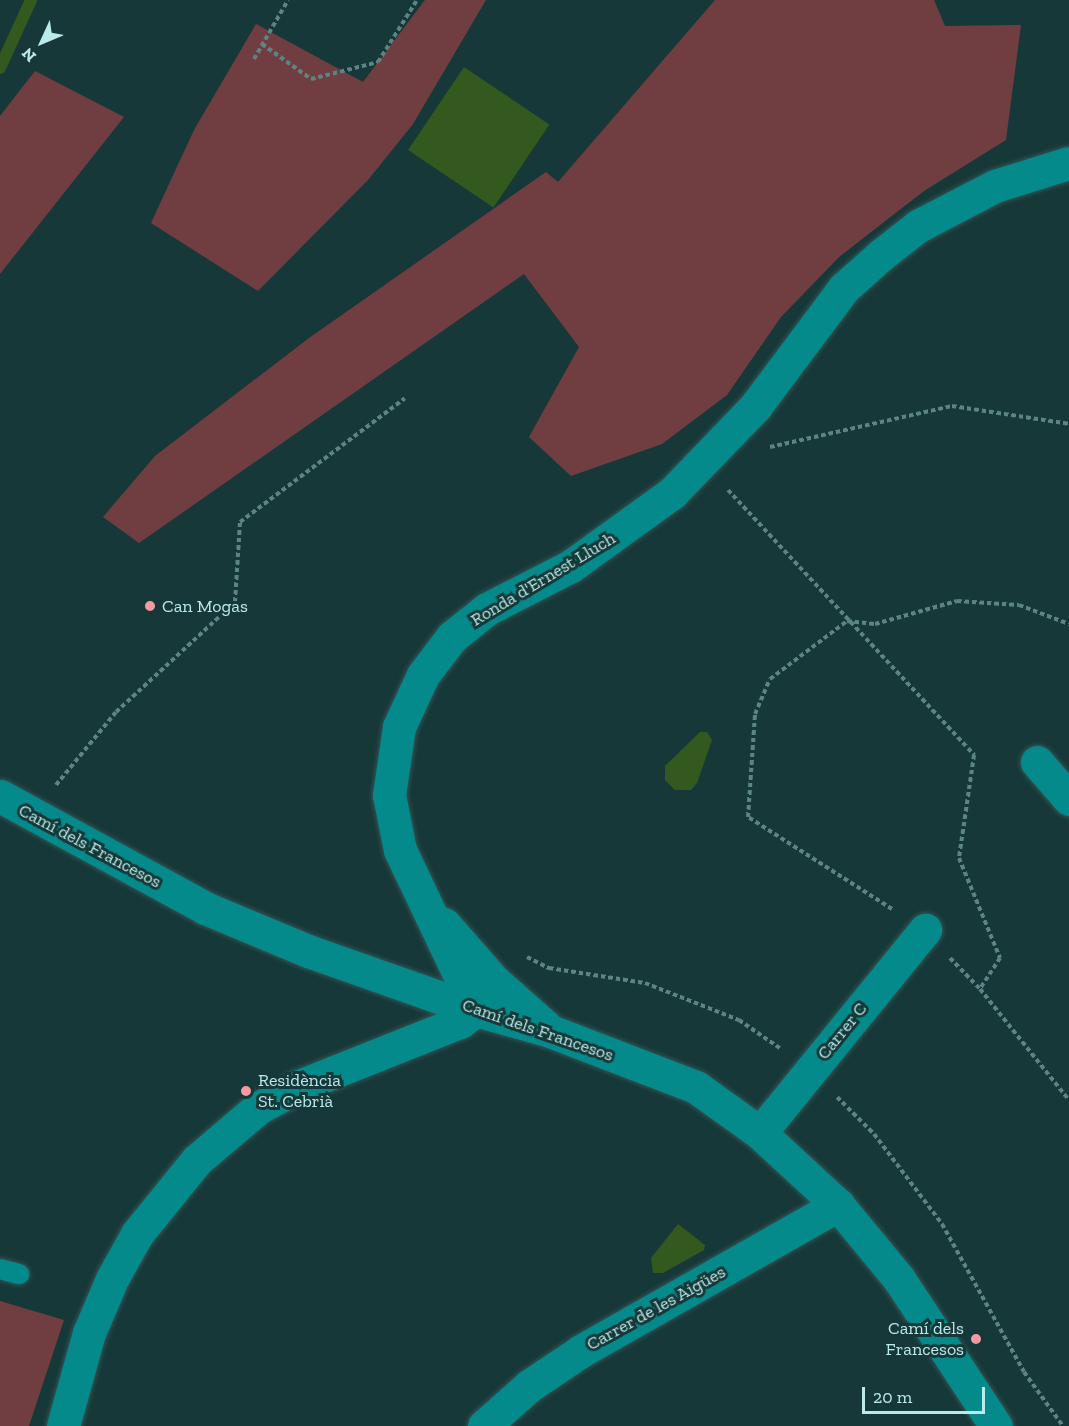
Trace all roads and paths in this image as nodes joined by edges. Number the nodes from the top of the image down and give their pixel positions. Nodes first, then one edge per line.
1 (288, 0) edge
2 (417, 0) edge
3 (262, 44) junction
4 (254, 59) dead end
5 (1069, 163) edge
6 (405, 398) dead end
7 (1069, 424) edge
8 (767, 448) dead end
9 (724, 485) dead end
10 (847, 621) junction
11 (1069, 624) edge
12 (1037, 762) dead end
13 (0, 796) edge
14 (1069, 799) edge
15 (30, 816) junction
16 (424, 904) junction
17 (925, 930) junction
18 (520, 953) dead end
19 (980, 989) junction
20 (476, 1010) junction
21 (550, 1030) junction
22 (810, 1070) junction
23 (1069, 1100) edge
24 (760, 1133) junction
25 (838, 1205) junction
26 (63, 1426) edge
27 (484, 1426) edge
28 (996, 1426) edge
29 (1063, 1426) edge

1 - 3 path
2 - 3 path
3 - 4 path
5 - 16 street, Ronda d'Ernest Lluch
6 - 15 path
7 - 8 path
9 - 10 path
10 - 11 path
10 - 17 path
10 - 19 path
12 - 14 street
13 - 15 street, Camí dels Francesos
15 - 20 street, Camí dels Francesos
16 - 20 street, Ronda d'Ernest Lluch
16 - 21 street, Ronda d'Ernest Lluch
17 - 19 path
17 - 22 street, Carrer C
18 - 22 path
19 - 23 path
20 - 21 street, Camí dels Francesos
20 - 26 street
21 - 24 street, Camí dels Francesos
22 - 24 street, Carrer C
22 - 29 path
24 - 25 street, Camí dels Francesos
25 - 27 street, Carrer de les Aigües
25 - 28 street, Camí dels Francesos

